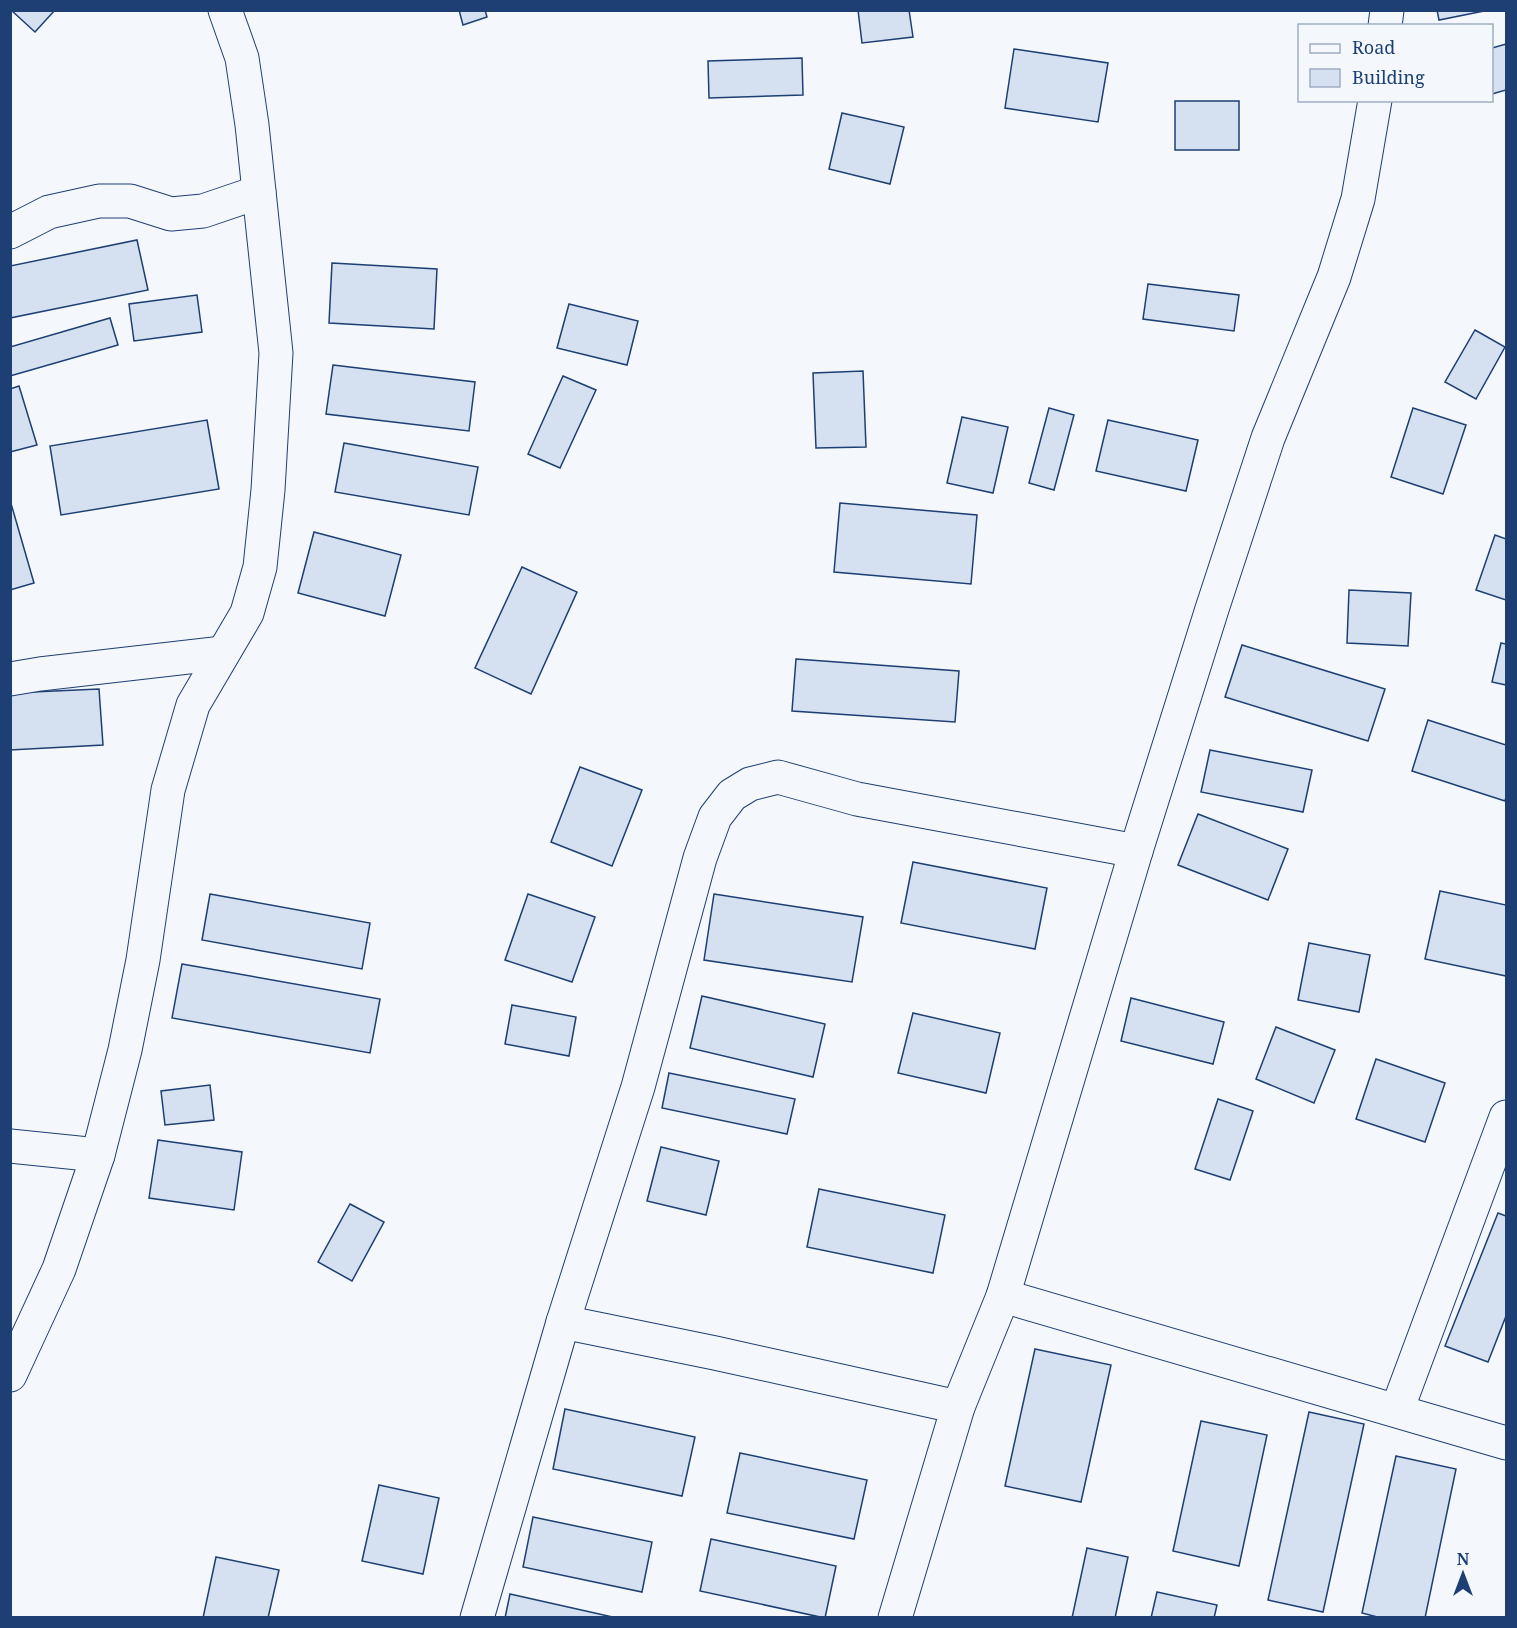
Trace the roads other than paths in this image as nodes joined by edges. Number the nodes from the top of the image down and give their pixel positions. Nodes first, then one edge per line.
1 (225, 10) edge
2 (1375, 102) edge
3 (259, 192) junction
4 (10, 232) edge
5 (223, 653) junction
6 (10, 679) edge
7 (1136, 851) junction
8 (1506, 1117) edge
9 (10, 1146) edge
10 (98, 1155) junction
11 (1003, 1296) junction
12 (563, 1322) junction
13 (10, 1375) edge
14 (958, 1407) junction
15 (1396, 1410) junction
16 (1506, 1443) edge
17 (477, 1617) edge
18 (895, 1617) edge

1 - 3 street
2 - 7 street
3 - 4 street
3 - 5 street
5 - 6 street
5 - 10 street
7 - 11 street
7 - 12 street
8 - 15 street
9 - 10 street
10 - 13 street
11 - 14 street
11 - 15 street
12 - 14 street
12 - 17 street
14 - 18 street
15 - 16 street

